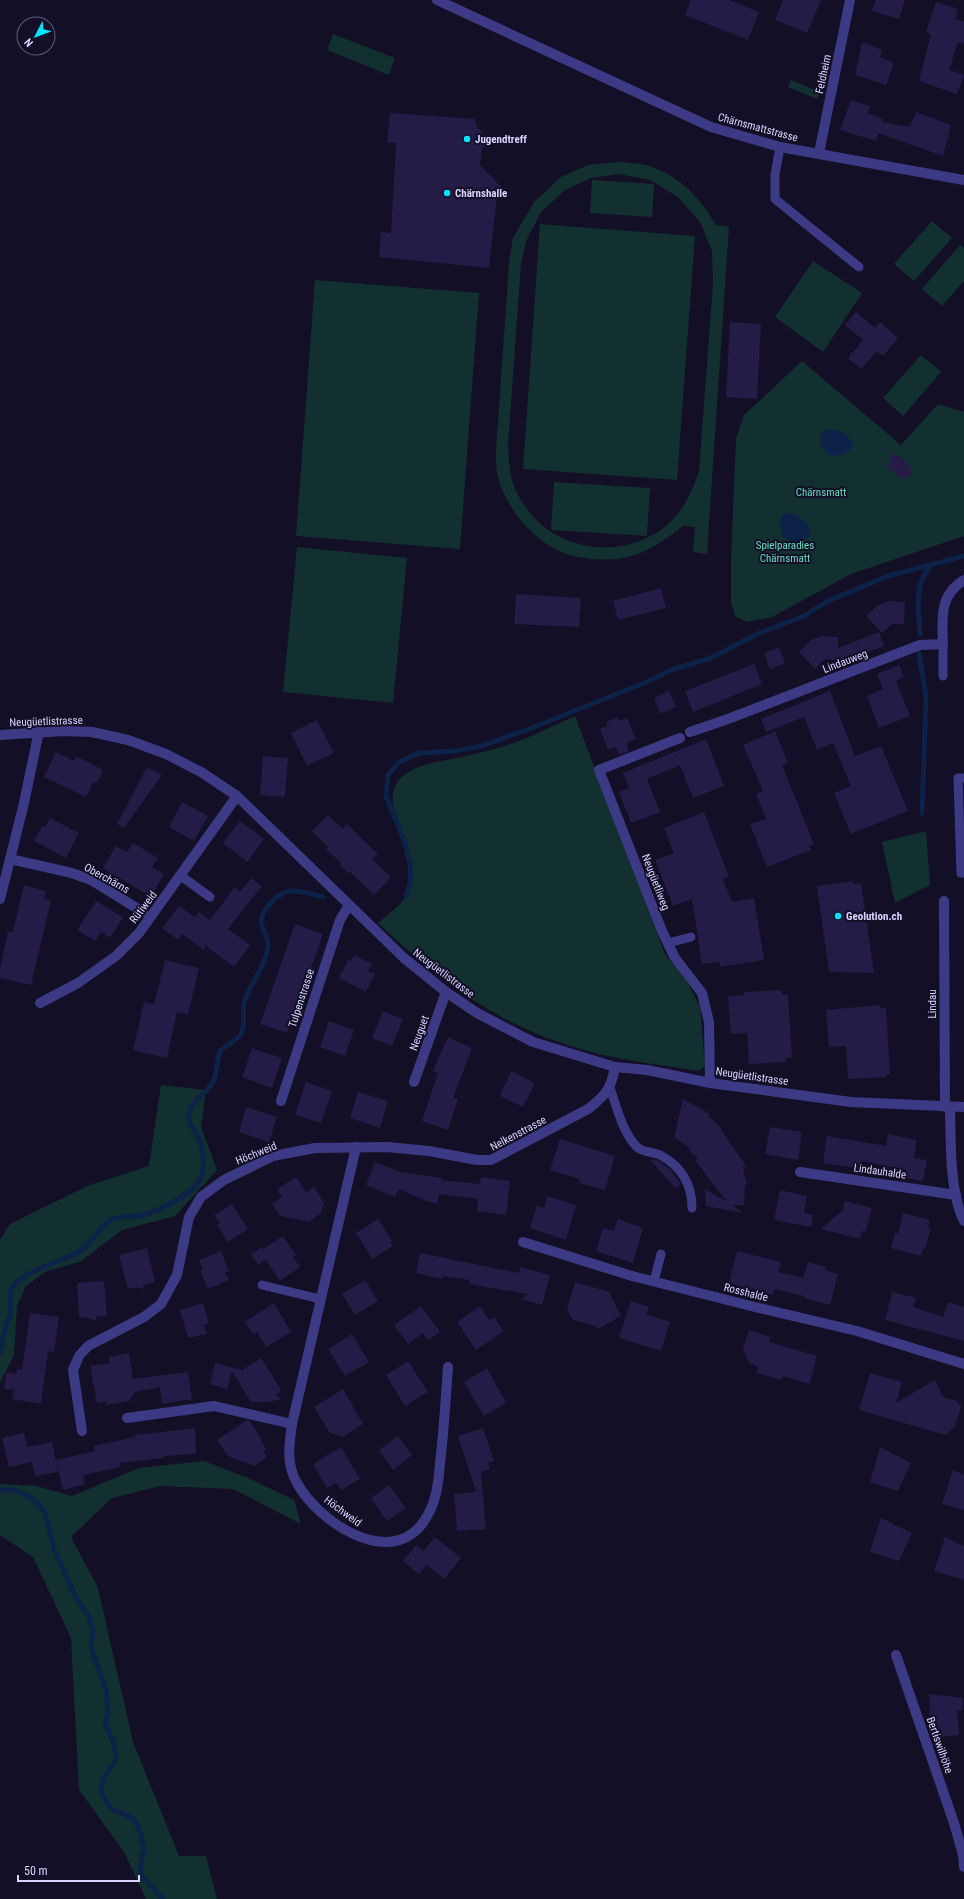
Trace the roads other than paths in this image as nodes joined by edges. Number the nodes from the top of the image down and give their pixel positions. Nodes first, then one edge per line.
1 (437, 0) edge
2 (850, 0) edge
3 (780, 147) junction
4 (819, 153) junction
5 (964, 180) edge
6 (859, 267) dead end
7 (964, 580) edge
8 (943, 644) junction
9 (943, 676) dead end
10 (39, 731) junction
11 (690, 732) dead end
12 (0, 735) edge
13 (680, 738) dead end
14 (964, 778) edge
15 (238, 796) junction
16 (10, 859) junction
17 (964, 873) edge
18 (181, 876) junction
19 (210, 897) dead end
20 (0, 899) edge
21 (944, 901) dead end
22 (349, 905) junction
23 (143, 912) dead end
24 (691, 937) dead end
25 (668, 944) junction
26 (446, 992) junction
27 (40, 1003) dead end
28 (615, 1067) junction
29 (414, 1082) dead end
30 (710, 1082) junction
31 (610, 1088) junction
32 (281, 1101) dead end
33 (948, 1107) junction
34 (964, 1107) edge
35 (356, 1147) junction
36 (800, 1172) dead end
37 (956, 1195) junction
38 (692, 1208) dead end
39 (964, 1221) edge
40 (523, 1242) dead end
41 (662, 1254) dead end
42 (654, 1281) junction
43 (262, 1285) dead end
44 (320, 1300) junction
45 (964, 1364) edge
46 (448, 1367) dead end
47 (127, 1418) dead end
48 (292, 1424) junction
49 (82, 1431) dead end
50 (896, 1655) dead end
51 (964, 1867) edge

1 - 3 street, Chärnsmattstrasse
2 - 4 street, Feldheim
3 - 4 street, Chärnsmattstrasse
3 - 6 lane
4 - 5 street, Chärnsmattstrasse
7 - 8 street
8 - 9 lane
8 - 11 street, Lindauweg
10 - 12 street, Neugüetlistrasse
10 - 15 street, Neugüetlistrasse
10 - 16 street
13 - 25 street, Neugüetliweg
14 - 17 lane
15 - 18 street, Rütiweid
15 - 22 street, Neugüetlistrasse
16 - 20 street
16 - 23 street, Oberchärns
18 - 19 lane
18 - 27 street, Rütiweid
21 - 33 street, Lindau
22 - 26 street, Neugüetlistrasse
22 - 32 street, Tulpenstrasse
24 - 25 lane
25 - 30 street, Neugüetliweg
26 - 28 street, Neugüetlistrasse
26 - 29 street, Neuguet
28 - 30 street, Neugüetlistrasse
28 - 31 street
30 - 33 street, Neugüetlistrasse
31 - 35 street, Nelkenstrasse
31 - 38 lane
33 - 34 street, Neugüetlistrasse
33 - 37 street
35 - 44 street, Höchweid
35 - 49 street, Höchweid
36 - 37 street, Lindauhalde
37 - 39 street
40 - 42 street, Rosshalde
41 - 42 lane
42 - 45 street, Rosshalde
43 - 44 lane
44 - 48 street, Höchweid
46 - 48 street, Höchweid
47 - 48 street
50 - 51 street, Bertiswilhöhe

